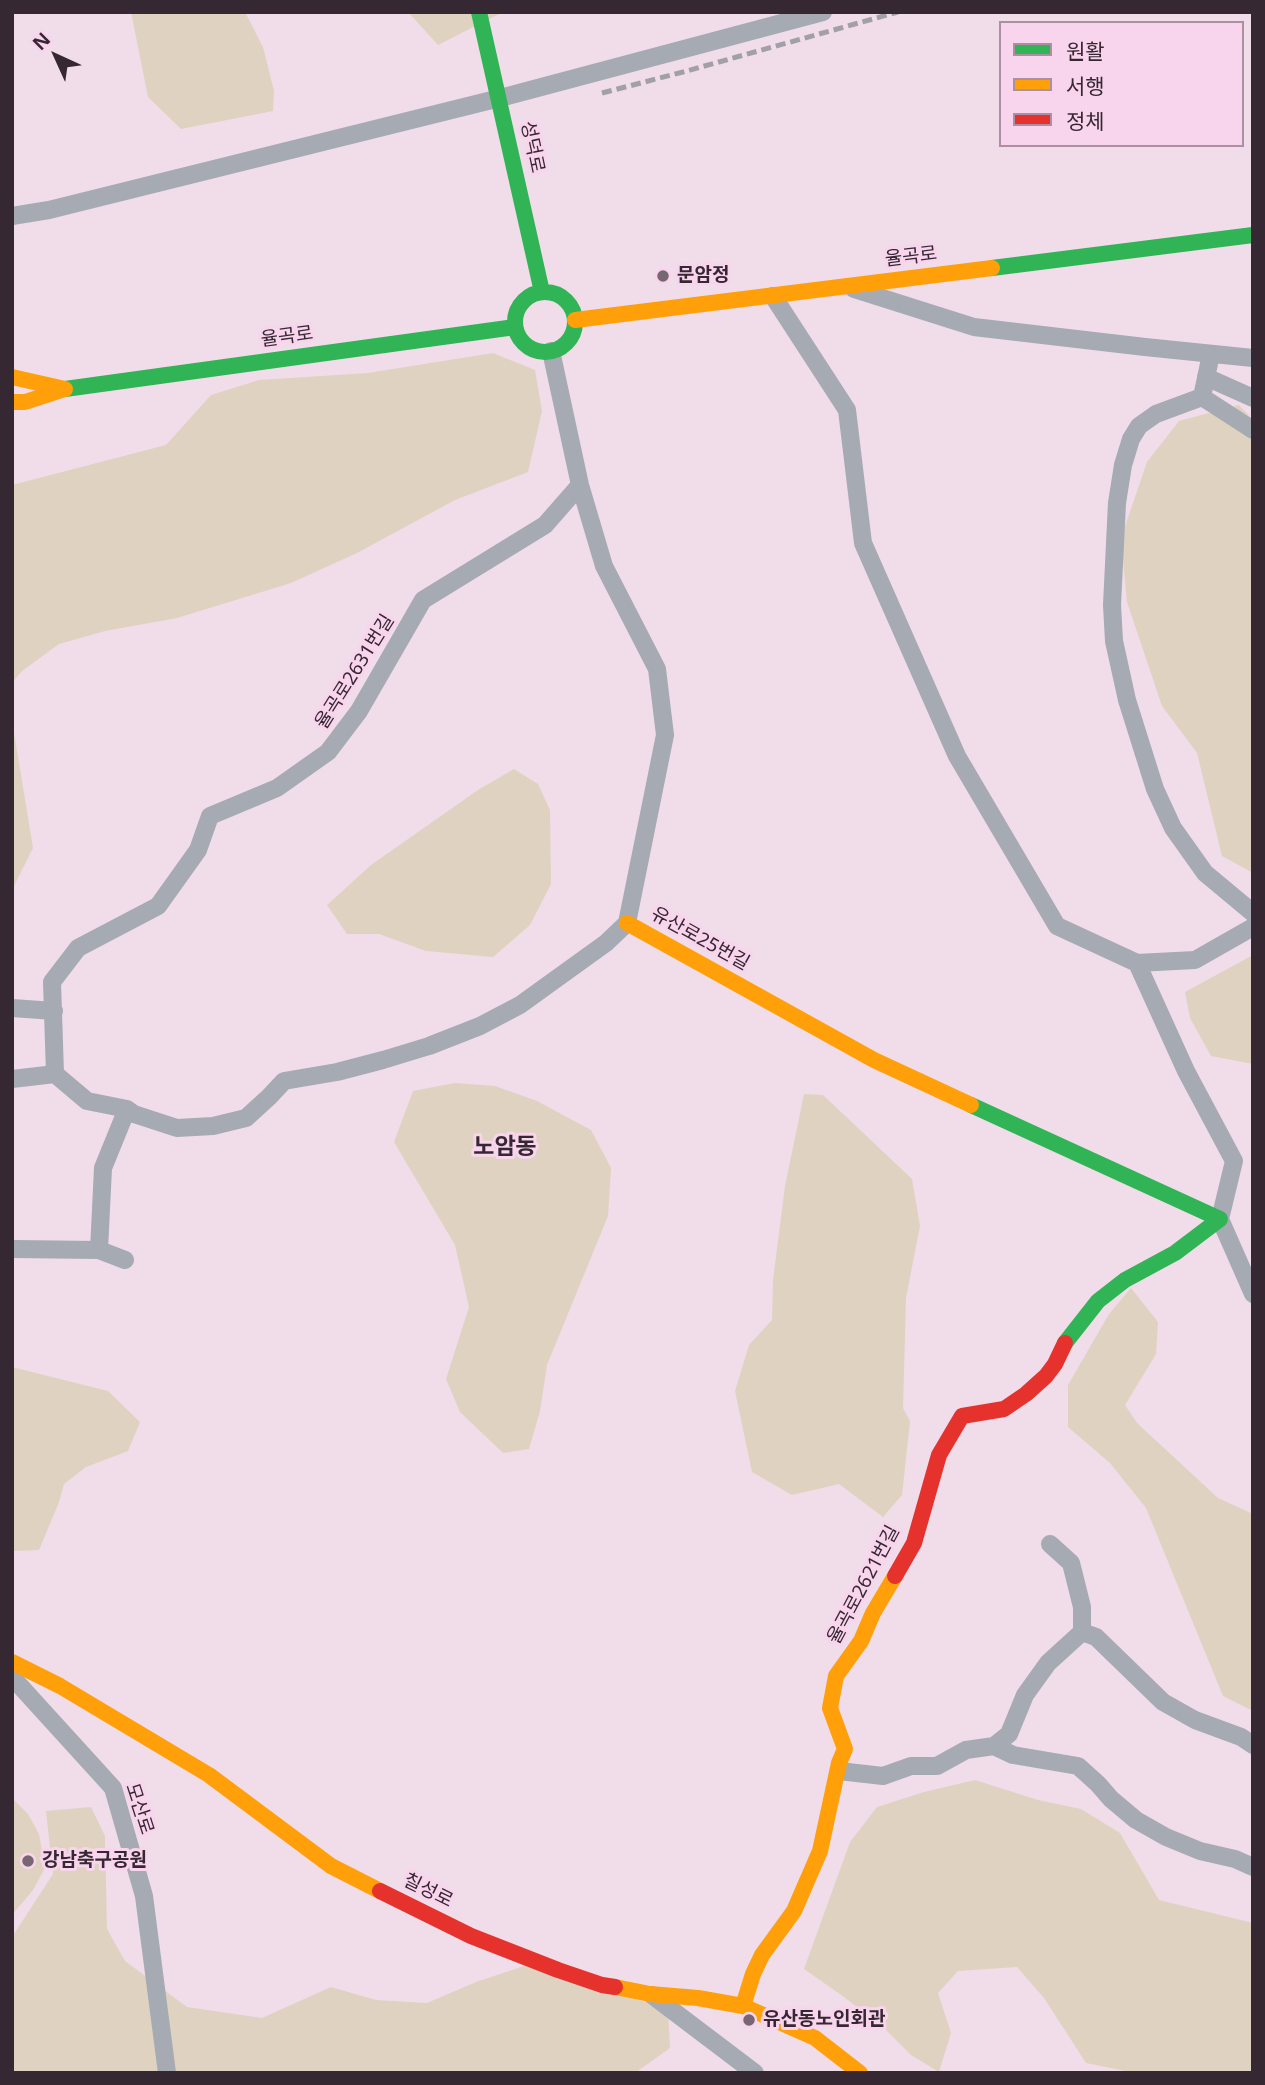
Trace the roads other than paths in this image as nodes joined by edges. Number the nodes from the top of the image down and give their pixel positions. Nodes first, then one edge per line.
1 (479, 12) edge
2 (823, 12) edge
3 (500, 98) junction
4 (12, 216) edge
5 (1253, 235) edge
6 (847, 287) junction
7 (542, 292) junction
8 (773, 296) junction
9 (575, 320) junction
10 (516, 327) junction
11 (551, 351) junction
12 (1211, 354) junction
13 (1253, 358) edge
14 (12, 377) edge
15 (1206, 377) junction
16 (65, 389) junction
17 (1202, 397) junction
18 (1253, 398) edge
19 (12, 402) edge
20 (1253, 430) edge
21 (580, 485) junction
22 (1253, 913) edge
23 (627, 923) junction
24 (1253, 927) edge
25 (1137, 963) junction
26 (12, 1008) edge
27 (54, 1011) junction
28 (55, 1074) junction
29 (12, 1079) edge
30 (127, 1109) junction
31 (1220, 1219) junction
32 (12, 1249) edge
33 (99, 1250) junction
34 (125, 1260) dead end
35 (1253, 1294) edge
36 (1050, 1544) dead end
37 (1082, 1632) junction
38 (12, 1662) edge
39 (12, 1677) edge
40 (1253, 1745) edge
41 (994, 1746) junction
42 (839, 1771) junction
43 (1253, 1867) edge
44 (650, 1994) junction
45 (743, 2006) junction
46 (167, 2073) edge
47 (755, 2073) edge
48 (860, 2073) edge

1 - 3 street, 성덕로
2 - 3 street
3 - 4 street
3 - 7 street, 성덕로
5 - 6 street, 율곡로
6 - 8 street, 율곡로
6 - 12 street
7 - 9 street
7 - 10 street
8 - 9 street, 율곡로
8 - 25 street
9 - 11 street
10 - 11 street
10 - 16 street, 율곡로
11 - 21 street
12 - 13 street
12 - 15 street
14 - 16 street
15 - 17 street
15 - 18 street
16 - 19 street
17 - 20 street
17 - 22 street
21 - 23 street
21 - 27 street, 율곡로2631번길
23 - 30 street, 유산로25번길
23 - 31 street, 유산로25번길
24 - 25 street
25 - 31 street
26 - 27 street
27 - 28 street, 율곡로2631번길
28 - 29 street
28 - 30 street
30 - 33 street
31 - 35 street
31 - 42 street, 율곡로2621번길
32 - 33 street
33 - 34 street
36 - 37 street
37 - 40 street
37 - 41 street
38 - 44 street, 칠성로
39 - 46 street, 모산로
41 - 42 street
41 - 43 street
42 - 45 street, 율곡로2621번길
44 - 45 street, 칠성로
44 - 47 street
45 - 48 street, 칠성로

